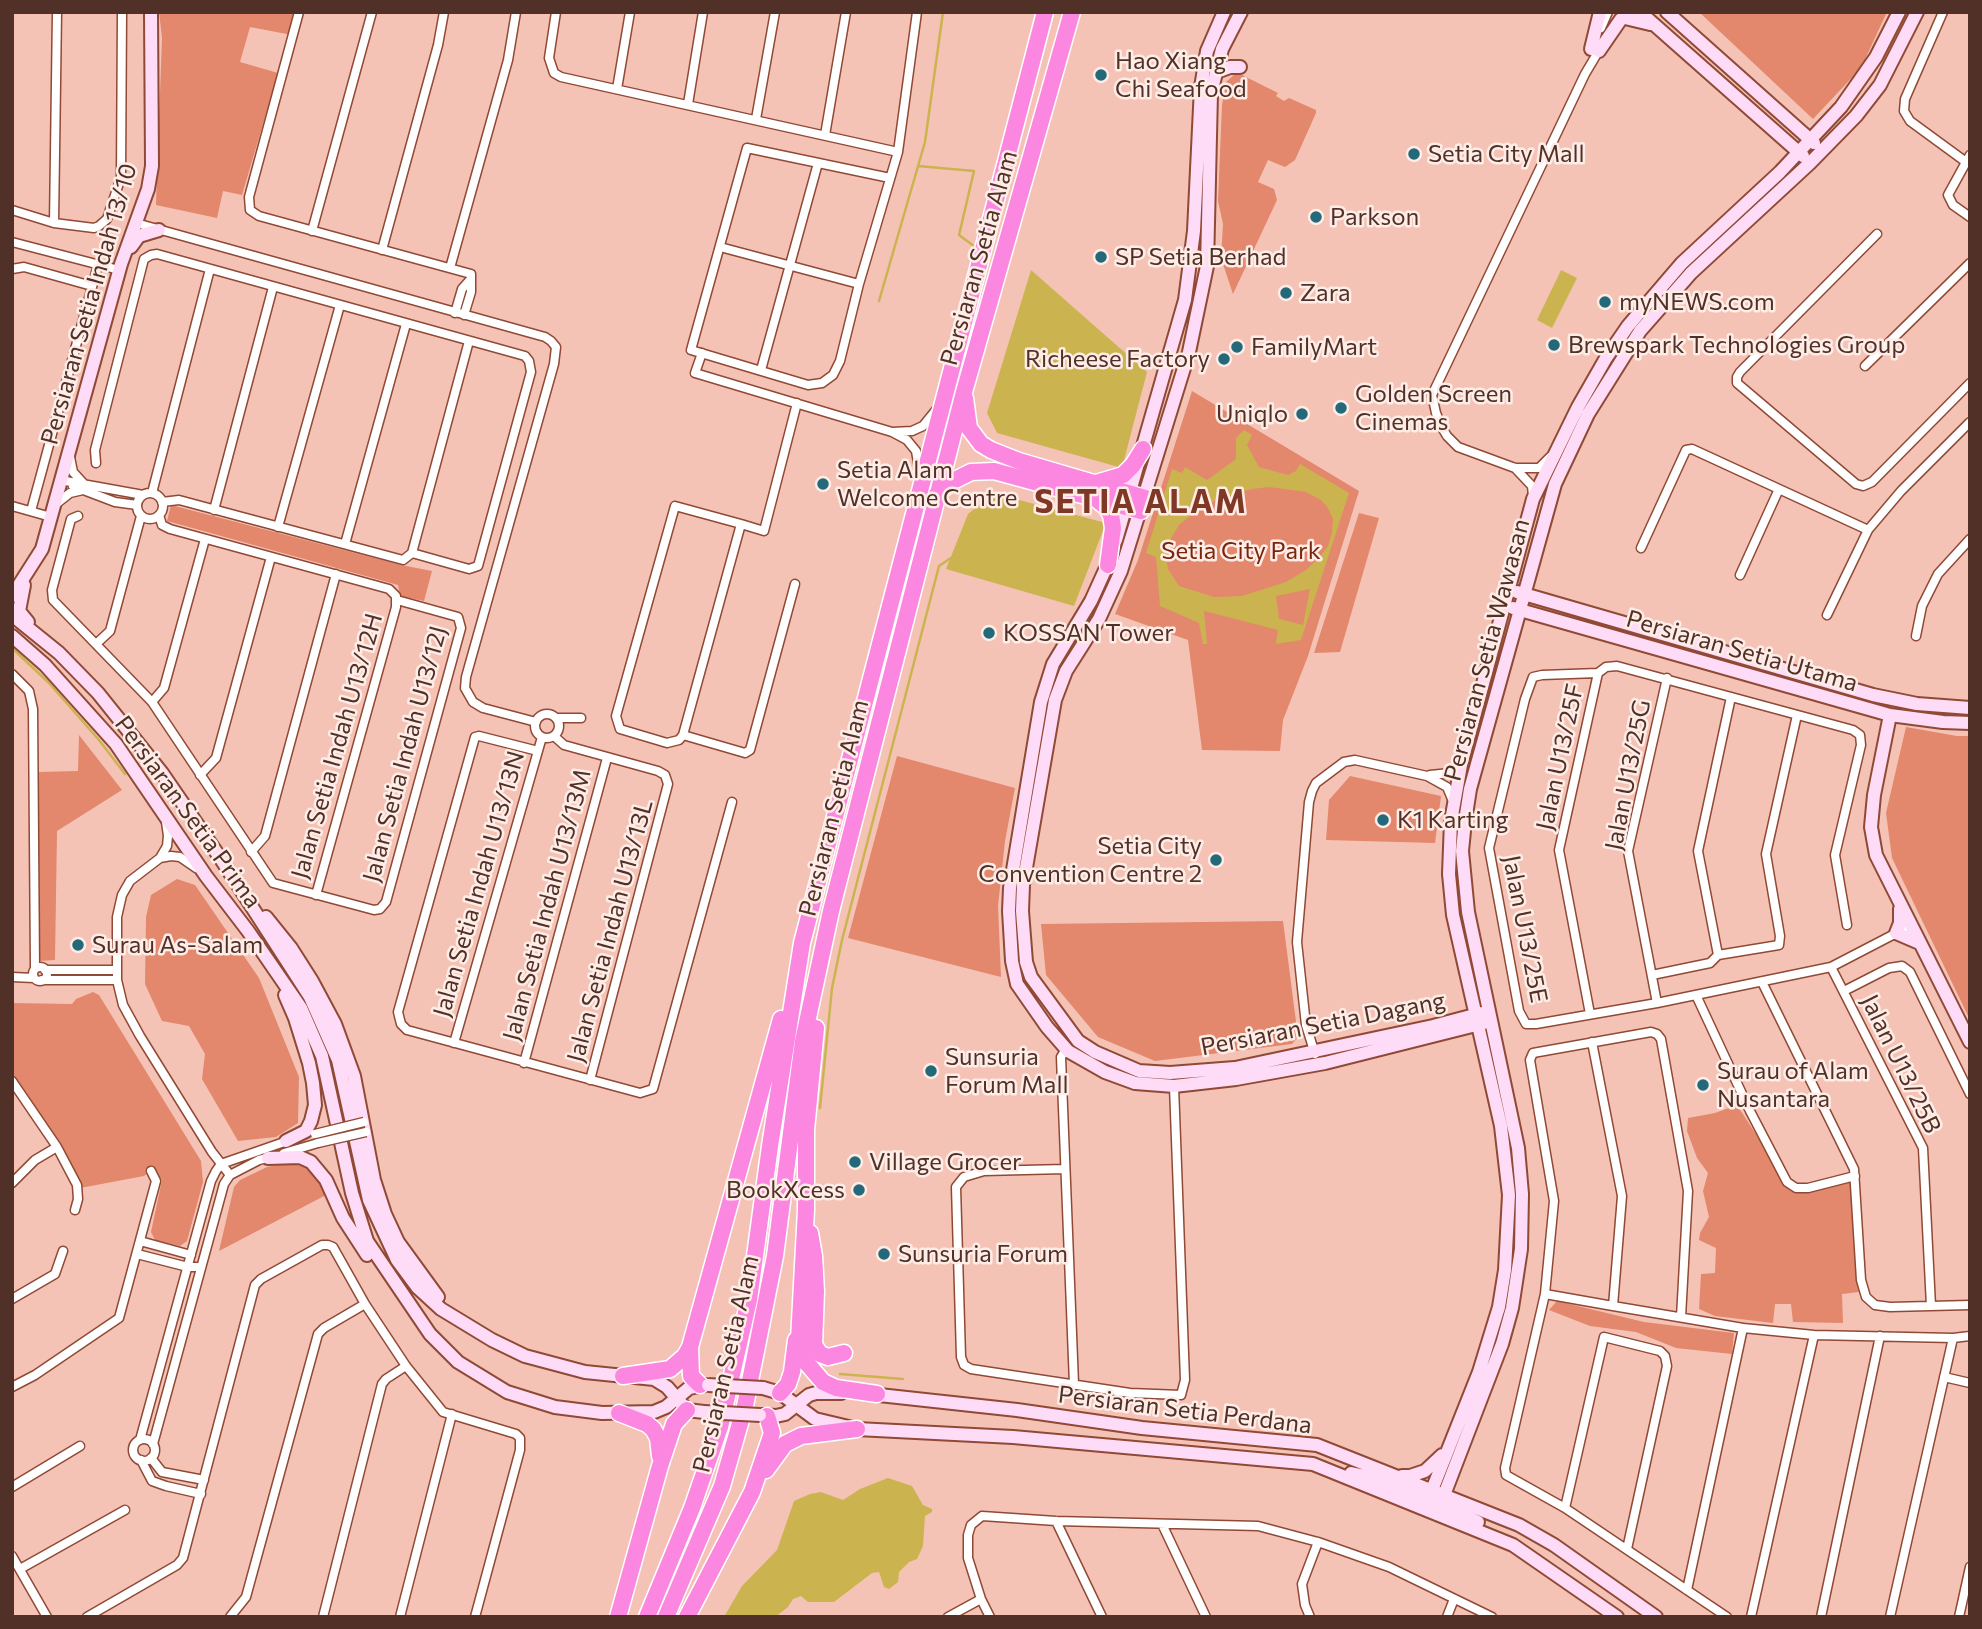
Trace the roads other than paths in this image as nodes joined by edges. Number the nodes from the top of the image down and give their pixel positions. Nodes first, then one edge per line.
1 (57, 12) edge
2 (122, 12) edge
3 (151, 12) edge
4 (299, 12) edge
5 (372, 12) edge
6 (444, 12) edge
7 (516, 12) edge
8 (556, 12) edge
9 (630, 12) edge
10 (703, 12) edge
11 (775, 12) edge
12 (846, 12) edge
13 (917, 12) edge
14 (1035, 12) edge
15 (1045, 12) edge
16 (1072, 12) edge
17 (1079, 12) edge
18 (1600, 12) edge
19 (1608, 12) edge
20 (1617, 12) edge
21 (1640, 12) edge
22 (1667, 12) edge
23 (1899, 12) edge
24 (1917, 12) edge
25 (1943, 12) edge
26 (1233, 15) edge
27 (1654, 25) junction
28 (1595, 50) junction
29 (1062, 51) junction
30 (1230, 52) dead end
31 (1240, 67) dead end
32 (1216, 72) junction
33 (617, 89) junction
34 (688, 104) junction
35 (1019, 110) junction
36 (756, 119) junction
37 (1795, 126) junction
38 (1819, 129) junction
39 (825, 135) junction
40 (1782, 137) junction
41 (1810, 139) junction
42 (1822, 150) junction
43 (898, 152) junction
44 (1799, 152) junction
45 (1968, 159) edge
46 (818, 163) junction
47 (1810, 163) junction
48 (1780, 172) junction
49 (890, 178) junction
50 (148, 188) junction
51 (12, 210) edge
52 (1970, 217) edge
53 (54, 223) junction
54 (136, 223) junction
55 (159, 230) junction
56 (312, 231) junction
57 (1877, 234) dead end
58 (12, 242) edge
59 (720, 247) junction
60 (382, 250) junction
61 (1970, 263) edge
62 (98, 265) junction
63 (790, 265) junction
64 (120, 267) junction
65 (450, 268) junction
66 (210, 269) junction
67 (12, 270) edge
68 (859, 284) junction
69 (92, 286) junction
70 (273, 287) junction
71 (340, 305) junction
72 (460, 314) junction
73 (406, 324) junction
74 (469, 341) junction
75 (702, 353) junction
76 (1866, 366) dead end
77 (761, 370) junction
78 (1970, 383) edge
79 (948, 387) junction
80 (964, 392) junction
81 (797, 403) junction
82 (1970, 422) edge
83 (892, 432) junction
84 (70, 447) junction
85 (1143, 449) junction
86 (1553, 455) junction
87 (96, 463) dead end
88 (1515, 468) junction
89 (60, 481) junction
90 (84, 487) junction
91 (1779, 489) junction
92 (1094, 491) junction
93 (147, 494) junction
94 (919, 494) junction
95 (937, 494) junction
96 (1533, 499) junction
97 (162, 502) junction
98 (1135, 502) junction
99 (136, 505) junction
100 (12, 506) edge
101 (214, 510) junction
102 (31, 511) junction
103 (52, 512) junction
104 (159, 515) junction
105 (78, 516) dead end
106 (141, 516) junction
107 (741, 524) junction
108 (278, 527) junction
109 (1868, 530) junction
110 (1970, 539) edge
111 (205, 540) junction
112 (345, 544) junction
113 (1641, 548) dead end
114 (413, 550) junction
115 (271, 557) junction
116 (1108, 565) junction
117 (336, 574) junction
118 (1528, 574) junction
119 (27, 575) junction
120 (1740, 575) dead end
121 (794, 584) dead end
122 (12, 587) edge
123 (1510, 590) junction
124 (1523, 594) junction
125 (12, 596) edge
126 (1539, 598) junction
127 (397, 604) junction
128 (1505, 606) junction
129 (1519, 610) junction
130 (12, 615) edge
131 (1537, 615) junction
132 (1827, 615) dead end
133 (1513, 633) junction
134 (12, 636) edge
135 (1916, 636) dead end
136 (40, 638) junction
137 (96, 644) junction
138 (1598, 673) junction
139 (12, 674) edge
140 (1667, 678) junction
141 (1873, 695) junction
142 (1731, 697) junction
143 (152, 702) junction
144 (1917, 704) junction
145 (1970, 708) edge
146 (1870, 709) junction
147 (1797, 715) junction
148 (1890, 715) junction
149 (556, 718) junction
150 (581, 718) dead end
151 (1910, 718) junction
152 (536, 722) junction
153 (1970, 723) edge
154 (1887, 731) junction
155 (554, 736) junction
156 (542, 737) junction
157 (681, 738) junction
158 (538, 751) junction
159 (607, 758) junction
160 (1461, 765) junction
161 (200, 775) junction
162 (1427, 776) junction
163 (732, 802) dead end
164 (1453, 802) junction
165 (165, 817) junction
166 (251, 852) junction
167 (160, 858) junction
168 (221, 859) junction
169 (206, 876) junction
170 (316, 895) junction
171 (1900, 905) junction
172 (831, 911) junction
173 (1847, 925) dead end
174 (1910, 926) junction
175 (1896, 933) junction
176 (1918, 942) junction
177 (802, 943) junction
178 (117, 954) junction
179 (1718, 955) junction
180 (271, 964) junction
181 (1831, 967) junction
182 (99, 970) junction
183 (117, 970) junction
184 (1652, 975) junction
185 (37, 976) junction
186 (12, 978) edge
187 (117, 980) junction
188 (1468, 980) junction
189 (101, 981) junction
190 (1762, 982) junction
191 (1844, 991) junction
192 (118, 992) junction
193 (1696, 995) junction
194 (1657, 1003) junction
195 (1590, 1014) junction
196 (1484, 1018) junction
197 (1433, 1031) junction
198 (1592, 1042) junction
199 (1970, 1042) edge
200 (454, 1043) junction
201 (1066, 1049) junction
202 (1313, 1052) junction
203 (524, 1063) junction
204 (1325, 1063) junction
205 (1304, 1066) junction
206 (1489, 1074) junction
207 (590, 1080) junction
208 (12, 1081) edge
209 (1174, 1086) junction
210 (1970, 1094) edge
211 (365, 1127) junction
212 (286, 1141) junction
213 (57, 1147) junction
214 (268, 1158) junction
215 (220, 1164) junction
216 (1065, 1169) junction
217 (151, 1171) dead end
218 (230, 1175) junction
219 (1855, 1175) junction
220 (12, 1183) edge
221 (75, 1210) dead end
222 (806, 1210) junction
223 (140, 1241) junction
224 (63, 1251) dead end
225 (137, 1254) junction
226 (191, 1255) junction
227 (188, 1267) junction
228 (201, 1267) junction
229 (1545, 1294) junction
230 (12, 1299) edge
231 (365, 1304) junction
232 (1970, 1305) edge
233 (800, 1306) junction
234 (1613, 1306) junction
235 (1931, 1307) junction
236 (1681, 1317) junction
237 (460, 1321) junction
238 (1743, 1328) junction
239 (430, 1334) junction
240 (1814, 1335) junction
241 (1880, 1336) junction
242 (1970, 1336) edge
243 (1953, 1338) junction
244 (690, 1347) junction
245 (844, 1353) dead end
246 (406, 1366) junction
247 (623, 1376) junction
248 (1944, 1377) junction
249 (1970, 1383) edge
250 (1074, 1384) junction
251 (704, 1385) junction
252 (12, 1387) edge
253 (780, 1393) junction
254 (877, 1394) junction
255 (797, 1404) junction
256 (150, 1407) junction
257 (689, 1407) junction
258 (162, 1411) junction
259 (619, 1413) junction
260 (452, 1414) junction
261 (763, 1415) junction
262 (857, 1429) junction
263 (140, 1440) junction
264 (153, 1444) junction
265 (80, 1446) dead end
266 (1454, 1450) junction
267 (151, 1458) junction
268 (141, 1460) junction
269 (1313, 1464) junction
270 (660, 1466) junction
271 (1394, 1476) junction
272 (204, 1480) junction
273 (12, 1487) edge
274 (752, 1492) junction
275 (201, 1494) junction
276 (1437, 1496) junction
277 (1475, 1506) junction
278 (1565, 1508) junction
279 (125, 1510) dead end
280 (1056, 1521) junction
281 (1163, 1524) junction
282 (1318, 1542) junction
283 (1513, 1545) junction
284 (1627, 1549) junction
285 (12, 1556) edge
286 (1970, 1567) edge
287 (20, 1569) junction
288 (1687, 1590) junction
289 (981, 1599) junction
290 (1454, 1599) junction
291 (47, 1617) edge
292 (88, 1617) edge
293 (230, 1617) edge
294 (323, 1617) edge
295 (400, 1617) edge
296 (475, 1617) edge
297 (618, 1617) edge
298 (647, 1617) edge
299 (666, 1617) edge
300 (687, 1617) edge
301 (948, 1617) edge
302 (990, 1617) edge
303 (1102, 1617) edge
304 (1206, 1617) edge
305 (1310, 1617) edge
306 (1447, 1617) edge
307 (1492, 1617) edge
308 (1617, 1617) edge
309 (1656, 1617) edge
310 (1727, 1617) edge
311 (1751, 1617) edge
312 (1821, 1617) edge
313 (1891, 1617) edge
314 (1959, 1617) edge

1 - 53 street
2 - 53 street
3 - 50 street, Persiaran Setia Indah 13/10
4 - 56 street
5 - 56 street
6 - 60 street
7 - 65 street
8 - 33 street
9 - 33 street
10 - 34 street
11 - 36 street
12 - 39 street
13 - 43 street
14 - 35 highway
15 - 35 highway, Persiaran Setia Alam
16 - 29 highway, Persiaran Setia Alam
17 - 29 highway
18 - 28 street
19 - 28 street
20 - 28 street
21 - 27 street
22 - 37 street
23 - 38 street, Persiaran Setia Wawasan
24 - 42 street, Persiaran Setia Wawasan
25 - 45 street
26 - 30 street
26 - 32 street, Persiaran Setia Dagang
26 - 85 street, Persiaran Setia Dagang
27 - 28 street
27 - 40 street
28 - 88 street
29 - 80 highway, Persiaran Setia Alam
31 - 32 street
32 - 98 street, Persiaran Setia Dagang
33 - 34 street
34 - 36 street
35 - 79 highway, Persiaran Setia Alam
36 - 39 street
37 - 38 street
37 - 41 street
38 - 41 street, Persiaran Setia Wawasan
39 - 43 street
40 - 44 street
40 - 48 street
41 - 42 street
41 - 44 street, Persiaran Setia Wawasan
42 - 47 street, Persiaran Setia Wawasan
43 - 49 street
44 - 47 street
44 - 48 street, Persiaran Setia Wawasan
45 - 52 street
46 - 49 street
46 - 59 street
46 - 63 street
47 - 118 street, Persiaran Setia Wawasan
48 - 86 street, Persiaran Setia Wawasan
49 - 68 street
50 - 54 street, Persiaran Setia Indah 13/10
50 - 55 street
51 - 53 street
54 - 55 street
54 - 64 street, Persiaran Setia Indah 13/10
55 - 64 street
55 - 72 street
56 - 60 street
57 - 78 street
58 - 62 street
59 - 63 street
59 - 75 street
60 - 65 street
61 - 76 street
62 - 64 street
62 - 69 street
63 - 68 street
63 - 77 street
64 - 84 street, Persiaran Setia Indah 13/10
65 - 72 street
66 - 70 street
66 - 87 street
66 - 93 street
67 - 69 street
68 - 77 street
69 - 102 street
70 - 71 street
70 - 101 street
71 - 73 street
71 - 108 street
72 - 152 street
73 - 74 street
73 - 112 street
74 - 114 street
74 - 114 street
75 - 77 street
75 - 81 street
79 - 83 street
79 - 94 highway, Persiaran Setia Alam
80 - 92 highway
80 - 95 highway, Persiaran Setia Alam
81 - 83 street
81 - 107 street
82 - 109 street
83 - 94 street
84 - 89 street, Persiaran Setia Indah 13/10
84 - 90 street
85 - 92 highway
85 - 98 street, Persiaran Setia Dagang
86 - 88 street
86 - 96 street, Persiaran Setia Wawasan
88 - 96 street
89 - 90 street
89 - 103 street, Persiaran Setia Indah 13/10
90 - 93 street
90 - 99 street
90 - 103 street
91 - 109 street
91 - 113 street
91 - 120 street
92 - 95 highway
92 - 98 highway
92 - 116 highway
93 - 97 street
93 - 99 street
94 - 177 highway, Persiaran Setia Alam
95 - 172 highway, Persiaran Setia Alam
96 - 123 street, Persiaran Setia Wawasan
97 - 101 street
97 - 104 street
98 - 116 street, Persiaran Setia Dagang
98 - 202 street, Persiaran Setia Dagang
99 - 106 street
100 - 102 street
101 - 108 street
102 - 103 street
103 - 119 street, Persiaran Setia Indah 13/10
104 - 106 street
104 - 111 street
105 - 137 street
106 - 137 street
107 - 157 street
107 - 157 street
108 - 112 street
109 - 132 street
110 - 135 street
111 - 115 street
111 - 143 street
112 - 114 street
115 - 117 street
115 - 161 street
116 - 201 street, Persiaran Setia Dagang
117 - 127 street
117 - 166 street
118 - 124 street, Persiaran Setia Wawasan
118 - 126 street
119 - 122 street
119 - 125 street, Persiaran Setia Indah 13/10
119 - 136 street
121 - 157 street
123 - 124 street, Persiaran Setia Utama
123 - 128 street, Persiaran Setia Wawasan
124 - 126 street, Persiaran Setia Utama
124 - 129 street, Persiaran Setia Wawasan
126 - 141 street, Persiaran Setia Utama
127 - 170 street, Jalan Setia Indah U13/12H
127 - 170 street, Jalan Setia Indah U13/12J
128 - 129 street, Persiaran Setia Utama
128 - 160 street, Persiaran Setia Wawasan
129 - 131 street, Persiaran Setia Utama
129 - 133 street, Persiaran Setia Wawasan
130 - 136 street, Persiaran Setia Prima
131 - 133 street
131 - 146 street, Persiaran Setia Utama
133 - 196 street, Persiaran Setia Wawasan
134 - 165 street, Persiaran Setia Prima
136 - 168 street, Persiaran Setia Prima
137 - 143 street
138 - 140 street
138 - 195 street, Jalan U13/25F
138 - 195 street, Jalan U13/25E
139 - 185 street
140 - 142 street
140 - 184 street, Jalan U13/25G
141 - 144 street, Persiaran Setia Utama
141 - 148 street
142 - 147 street
142 - 179 street
143 - 161 street
144 - 145 street, Persiaran Setia Utama
144 - 148 street
146 - 148 street, Persiaran Setia Utama
146 - 154 street
147 - 173 street
147 - 179 street
148 - 151 street, Persiaran Setia Utama
148 - 154 street
149 - 150 street
149 - 152 street
149 - 155 street
151 - 153 street, Persiaran Setia Utama
151 - 154 street
152 - 156 street
154 - 171 street
155 - 156 street
155 - 159 street
156 - 158 street, Jalan Setia Indah U13/13N
158 - 200 street, Jalan Setia Indah U13/13N
158 - 200 street
159 - 203 street, Jalan Setia Indah U13/13M
159 - 207 street, Jalan Setia Indah U13/13L
160 - 162 street
160 - 164 street, Persiaran Setia Wawasan
161 - 166 street
162 - 164 street
162 - 202 street
163 - 207 street
164 - 188 street, Persiaran Setia Wawasan
165 - 167 street
165 - 169 street, Persiaran Setia Prima
166 - 170 street
167 - 169 street
167 - 178 street
168 - 211 street
168 - 237 street, Persiaran Setia Prima
169 - 180 street, Persiaran Setia Prima
171 - 174 street
171 - 175 street
172 - 222 highway
172 - 299 highway, Persiaran Setia Alam
174 - 175 street
174 - 176 street
175 - 176 street
175 - 181 street
176 - 199 street
177 - 244 highway
177 - 298 highway, Persiaran Setia Alam
178 - 182 street
178 - 183 street
179 - 184 street
180 - 212 street
180 - 239 street, Persiaran Setia Prima
181 - 190 street
181 - 191 street, Jalan U13/25B
182 - 183 street
182 - 185 street
183 - 187 street
184 - 194 street, Jalan U13/25G
185 - 186 street
185 - 189 street
187 - 189 street
187 - 192 street
188 - 196 street, Persiaran Setia Wawasan
188 - 197 street
189 - 192 street
190 - 193 street
190 - 219 street
191 - 210 street
191 - 235 street, Jalan U13/25B
192 - 215 street
193 - 194 street
193 - 219 street
194 - 195 street
196 - 197 street, Persiaran Setia Dagang
196 - 206 street, Persiaran Setia Wawasan
196 - 266 street, Persiaran Setia Wawasan
197 - 202 street, Persiaran Setia Dagang
197 - 204 street, Persiaran Setia Dagang
197 - 206 street
198 - 229 street
198 - 234 street
198 - 236 street
200 - 203 street
201 - 209 street, Persiaran Setia Dagang
201 - 216 street
202 - 204 street
202 - 205 street
203 - 207 street
204 - 205 street, Persiaran Setia Dagang
205 - 209 street, Persiaran Setia Dagang
206 - 266 street, Persiaran Setia Wawasan
208 - 213 street
209 - 250 street
211 - 212 street, bridge
211 - 214 street, bridge
211 - 237 street
212 - 215 street
213 - 220 street
213 - 221 street
214 - 218 street
214 - 239 street
215 - 218 street
215 - 226 street
216 - 250 street
216 - 250 street
217 - 223 street
218 - 228 street
219 - 235 street
222 - 233 highway
222 - 245 highway
223 - 225 street
223 - 226 street
224 - 230 street
225 - 227 street
225 - 252 street
226 - 227 street
227 - 228 street
227 - 256 street
228 - 258 street
229 - 234 street
229 - 278 street
231 - 246 street
231 - 272 street
231 - 293 street
232 - 235 street
233 - 253 highway
233 - 254 highway
234 - 236 street
236 - 238 street
237 - 247 street, Persiaran Setia Prima
238 - 240 street
238 - 288 street
239 - 259 street, Persiaran Setia Prima
240 - 241 street
240 - 311 street
241 - 243 street
241 - 312 street
242 - 243 street
243 - 248 street
244 - 247 highway
244 - 251 highway
246 - 260 street
246 - 294 street
247 - 257 street, Persiaran Setia Prima
248 - 249 street
248 - 313 street
251 - 253 street, Persiaran Setia Perdana, bridge
251 - 257 street, Persiaran Setia Prima
253 - 255 street, Persiaran Setia Perdana
254 - 255 street, Persiaran Setia Perdana
254 - 271 street, Persiaran Setia Perdana
255 - 261 street, Persiaran Setia Perdana
255 - 262 street, Persiaran Setia Perdana
256 - 258 street
256 - 263 street
257 - 259 street, Persiaran Setia Prima
257 - 261 street, bridge
257 - 270 highway
258 - 264 street
259 - 270 highway
260 - 295 street
260 - 296 street
261 - 274 highway
262 - 269 street, Persiaran Setia Perdana
262 - 274 highway
263 - 264 street
263 - 268 street
264 - 267 street
265 - 273 street
266 - 271 street
266 - 276 street, Persiaran Setia Wawasan
266 - 277 street
267 - 268 street
267 - 272 street
268 - 275 street
269 - 276 street
269 - 283 street, Persiaran Setia Perdana
270 - 297 highway
271 - 276 street, Persiaran Setia Perdana
272 - 275 street
274 - 300 highway
275 - 292 street
276 - 277 street, Persiaran Setia Perdana
276 - 283 street
277 - 309 street, Persiaran Setia Perdana
278 - 284 street
278 - 284 street
279 - 287 street
280 - 281 street
280 - 289 street
280 - 303 street
281 - 282 street
281 - 304 street
282 - 290 street
282 - 305 street
283 - 308 street, Persiaran Setia Perdana
284 - 288 street
285 - 287 street
286 - 314 street
287 - 291 street
288 - 310 street
289 - 301 street
289 - 302 street
290 - 306 street
290 - 307 street

